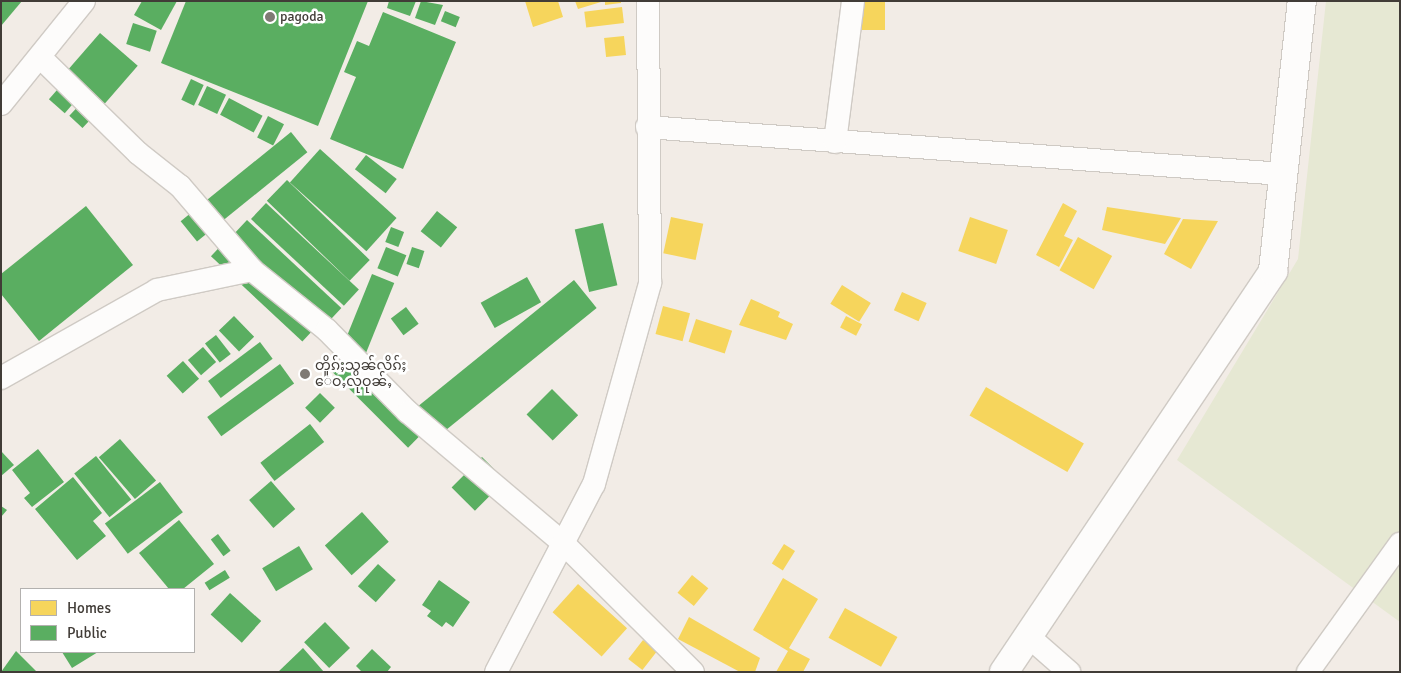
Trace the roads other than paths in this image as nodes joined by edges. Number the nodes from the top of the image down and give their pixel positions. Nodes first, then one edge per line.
1 (84, 1) edge
2 (648, 1) edge
3 (853, 1) edge
4 (1302, 1) edge
5 (41, 58) junction
6 (1, 104) edge
7 (647, 127) junction
8 (835, 142) junction
9 (1282, 174) junction
10 (252, 270) junction
11 (1, 378) edge
12 (563, 543) junction
13 (1400, 544) edge
14 (1028, 636) junction
15 (496, 672) edge
16 (694, 672) edge
17 (1004, 672) edge
18 (1069, 672) edge
19 (1308, 672) edge

1 - 5 street
2 - 7 street
3 - 8 street
4 - 9 main road
5 - 6 street
5 - 10 street
7 - 8 street
7 - 12 street
8 - 9 street
9 - 14 main road
10 - 11 street
10 - 12 street
12 - 15 street
12 - 16 street
13 - 19 street
14 - 17 main road
14 - 18 street

